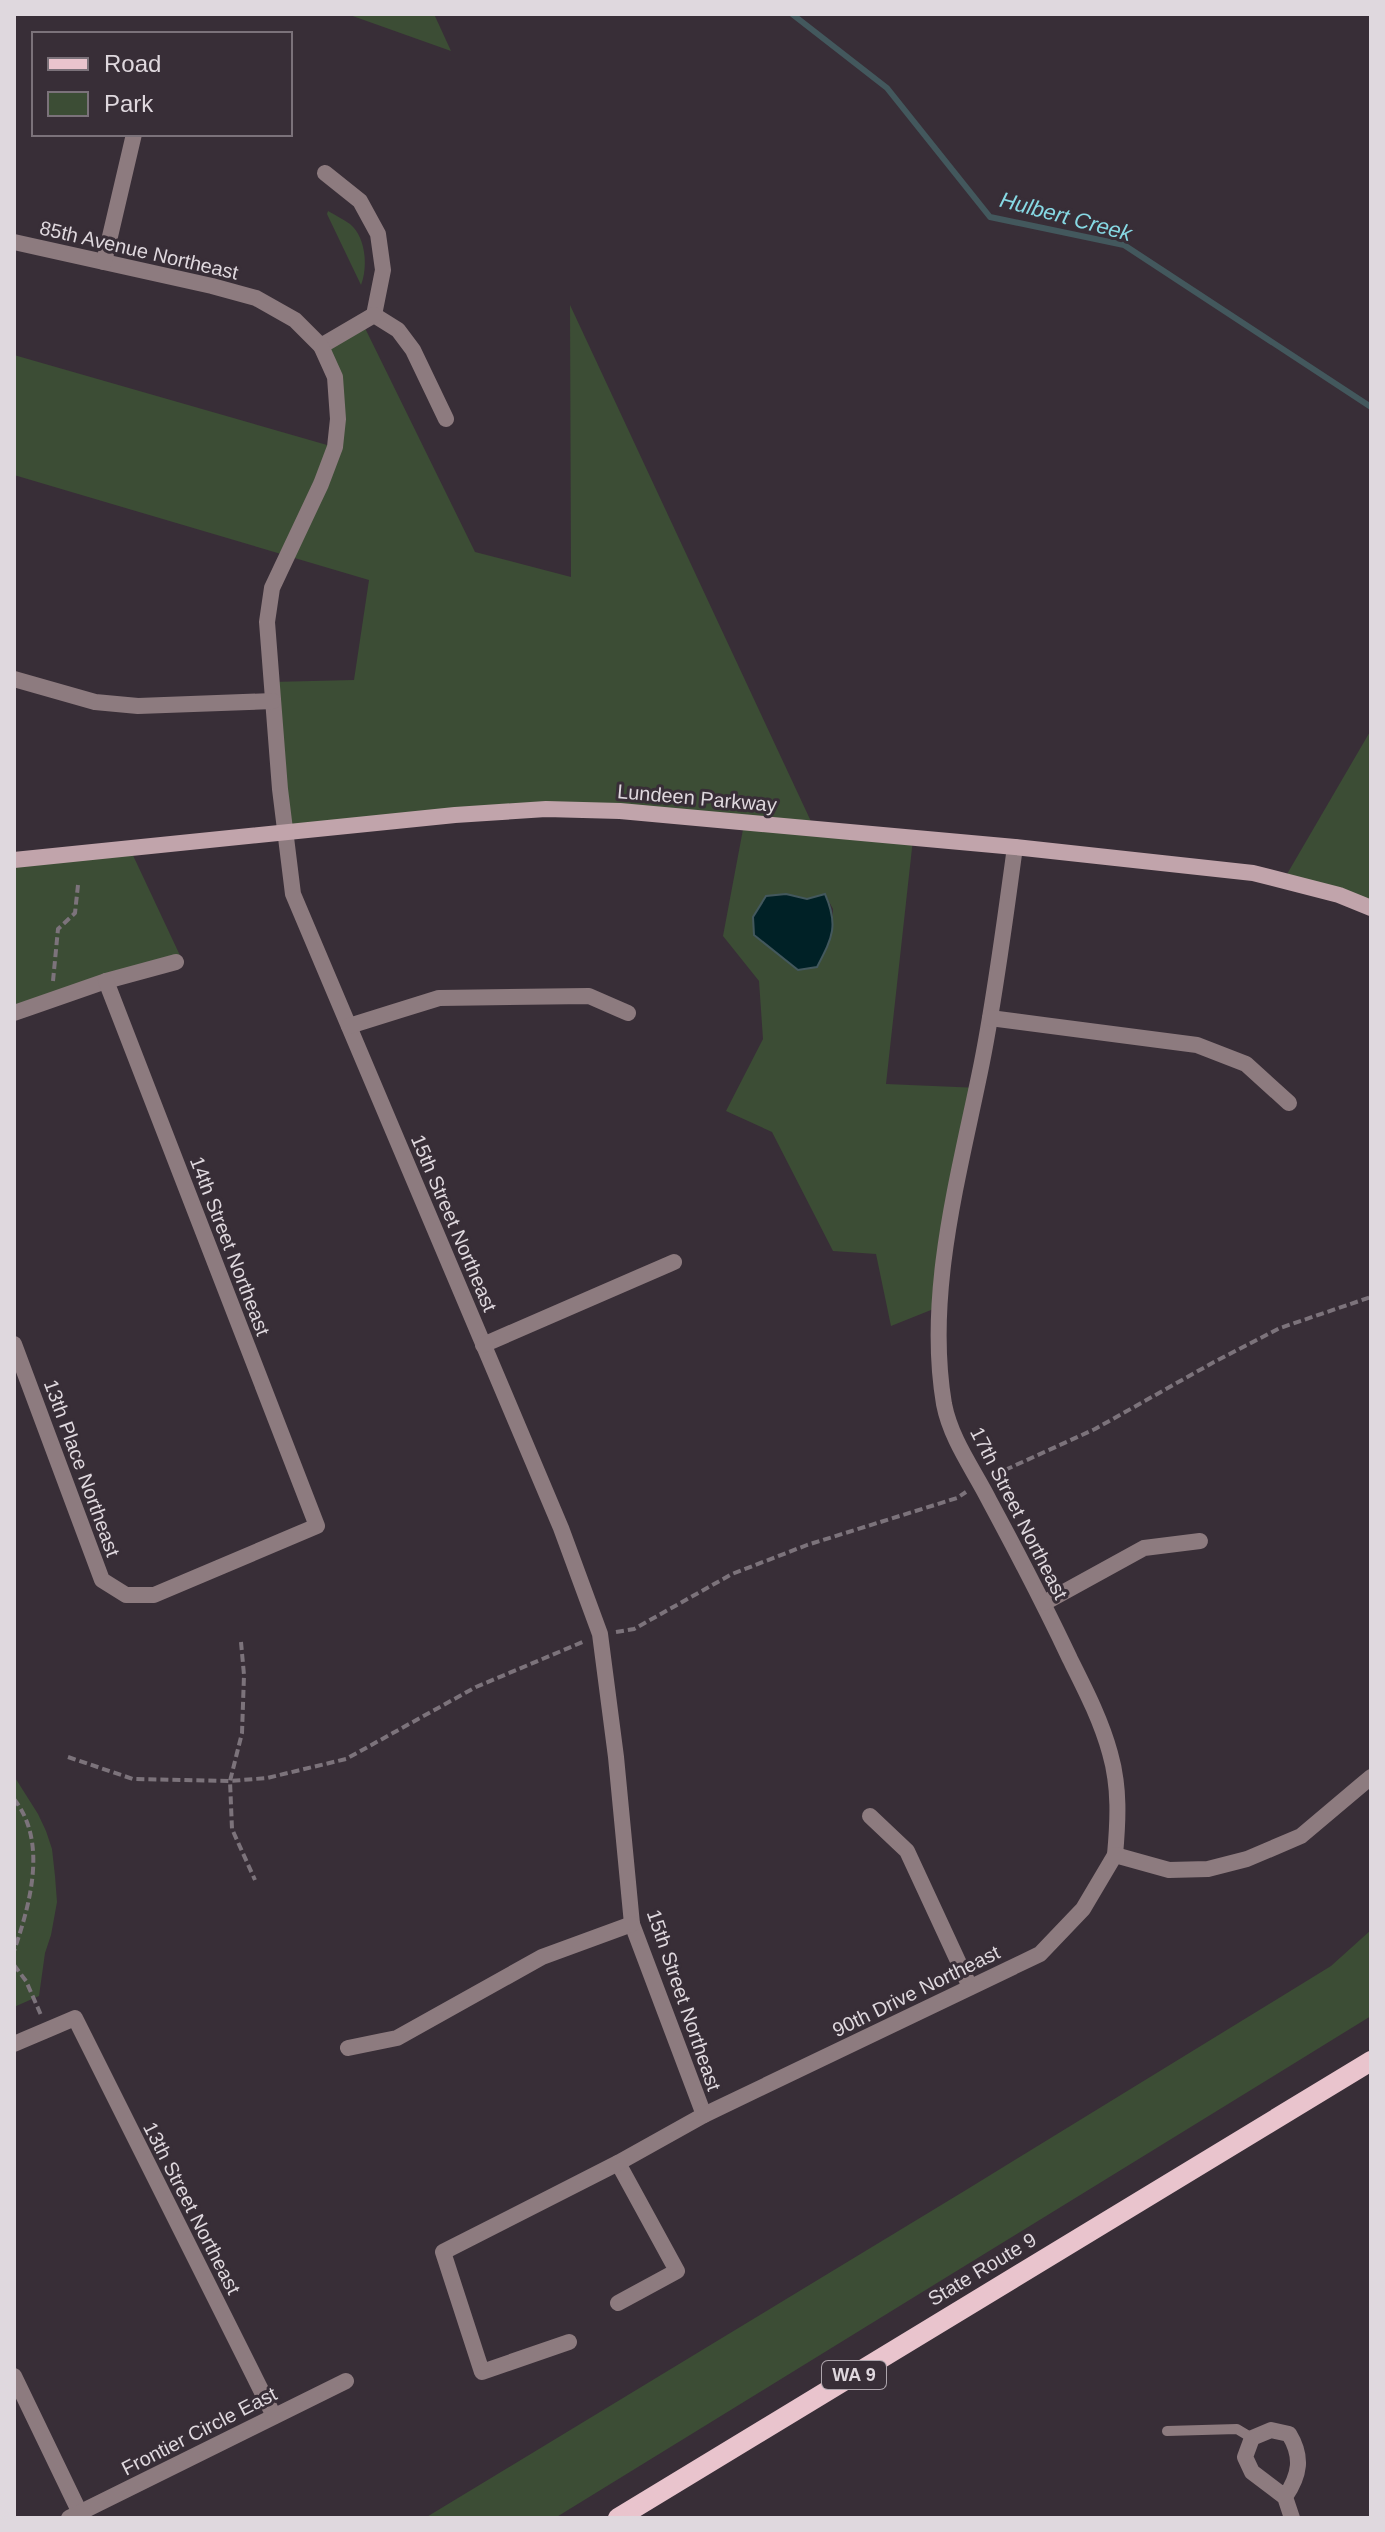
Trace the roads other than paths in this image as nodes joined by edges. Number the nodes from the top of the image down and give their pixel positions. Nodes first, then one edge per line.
1 (134, 136) edge
2 (325, 173) dead end
3 (14, 242) edge
4 (104, 262) junction
5 (374, 315) junction
6 (321, 346) junction
7 (446, 419) dead end
8 (14, 679) edge
9 (273, 701) junction
10 (285, 833) junction
11 (1015, 847) junction
12 (14, 860) edge
13 (1371, 908) edge
14 (176, 962) dead end
15 (106, 981) junction
16 (14, 1013) edge
17 (628, 1013) dead end
18 (990, 1018) junction
19 (349, 1026) junction
20 (1289, 1103) dead end
21 (674, 1262) dead end
22 (14, 1344) edge
23 (483, 1345) junction
24 (1200, 1541) dead end
25 (126, 1595) joint
26 (1044, 1603) junction
27 (1371, 1777) edge
28 (870, 1816) dead end
29 (1115, 1855) junction
30 (632, 1924) junction
31 (970, 1987) junction
32 (14, 2044) edge
33 (348, 2048) dead end
34 (1371, 2061) edge
35 (704, 2115) junction
36 (618, 2163) junction
37 (618, 2303) dead end
38 (569, 2342) dead end
39 (14, 2376) edge
40 (346, 2381) dead end
41 (274, 2416) junction
42 (1167, 2431) dead end
43 (1252, 2438) junction
44 (1285, 2497) junction
45 (74, 2516) edge
46 (618, 2518) edge
47 (1292, 2518) edge

1 - 4 street
2 - 5 street
3 - 4 street, 85th Avenue Northeast
4 - 6 street, 85th Avenue Northeast
5 - 6 street
5 - 7 street
6 - 9 street, 15th Street Northeast
8 - 9 street
9 - 10 street, 15th Street Northeast
10 - 11 main road, Lundeen Parkway
10 - 12 main road, Lundeen Parkway
10 - 19 street, 15th Street Northeast
11 - 13 main road, Lundeen Parkway
11 - 18 street, 17th Street Northeast
14 - 15 street
15 - 16 street
15 - 25 street, 14th Street Northeast
17 - 19 street
18 - 20 street
18 - 26 street, 17th Street Northeast
19 - 23 street, 15th Street Northeast
21 - 23 street
22 - 25 street, 13th Place Northeast
23 - 30 street, 15th Street Northeast
24 - 26 street
26 - 29 street, 17th Street Northeast
27 - 29 street
28 - 31 street
29 - 31 street, 90th Drive Northeast
30 - 33 street
30 - 35 street, 15th Street Northeast
31 - 35 street, 90th Drive Northeast
32 - 41 street, 13th Street Northeast
34 - 46 main road, State Route 9 / WA 9
35 - 36 street, 90th Drive Northeast
36 - 37 street
36 - 38 street, 90th Drive Northeast
39 - 45 street
40 - 41 street, Frontier Circle East
41 - 45 street, Frontier Circle East
42 - 43 lane
43 - 44 street
43 - 44 street
44 - 47 street

